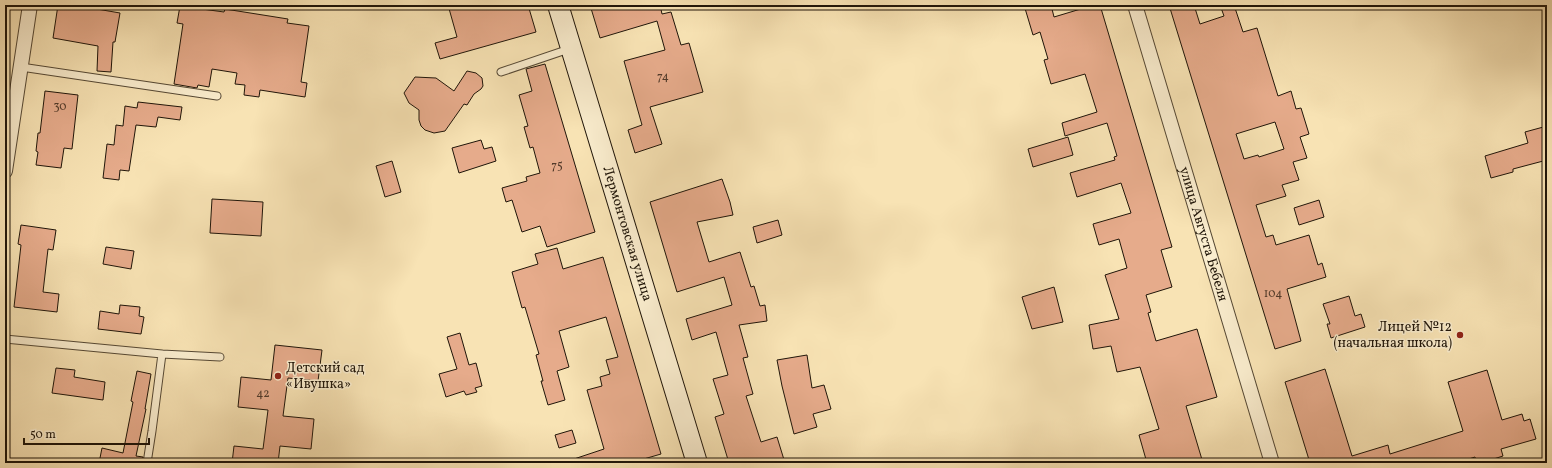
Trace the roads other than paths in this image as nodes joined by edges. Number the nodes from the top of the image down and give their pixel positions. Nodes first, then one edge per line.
1 (30, 5) edge
2 (558, 5) edge
3 (1135, 5) edge
4 (571, 49) junction
5 (21, 67) junction
6 (502, 72) dead end
7 (217, 96) dead end
8 (5, 171) edge
9 (5, 339) edge
10 (162, 354) junction
11 (220, 357) dead end
12 (147, 463) edge
13 (697, 463) edge
14 (1272, 463) edge

1 - 5 street
2 - 4 main road, Лермонтовская улица
3 - 14 street, улица Августа Бебеля
4 - 6 lane
4 - 13 main road, Лермонтовская улица
5 - 7 lane
5 - 8 street
9 - 10 lane
10 - 11 lane
10 - 12 lane

